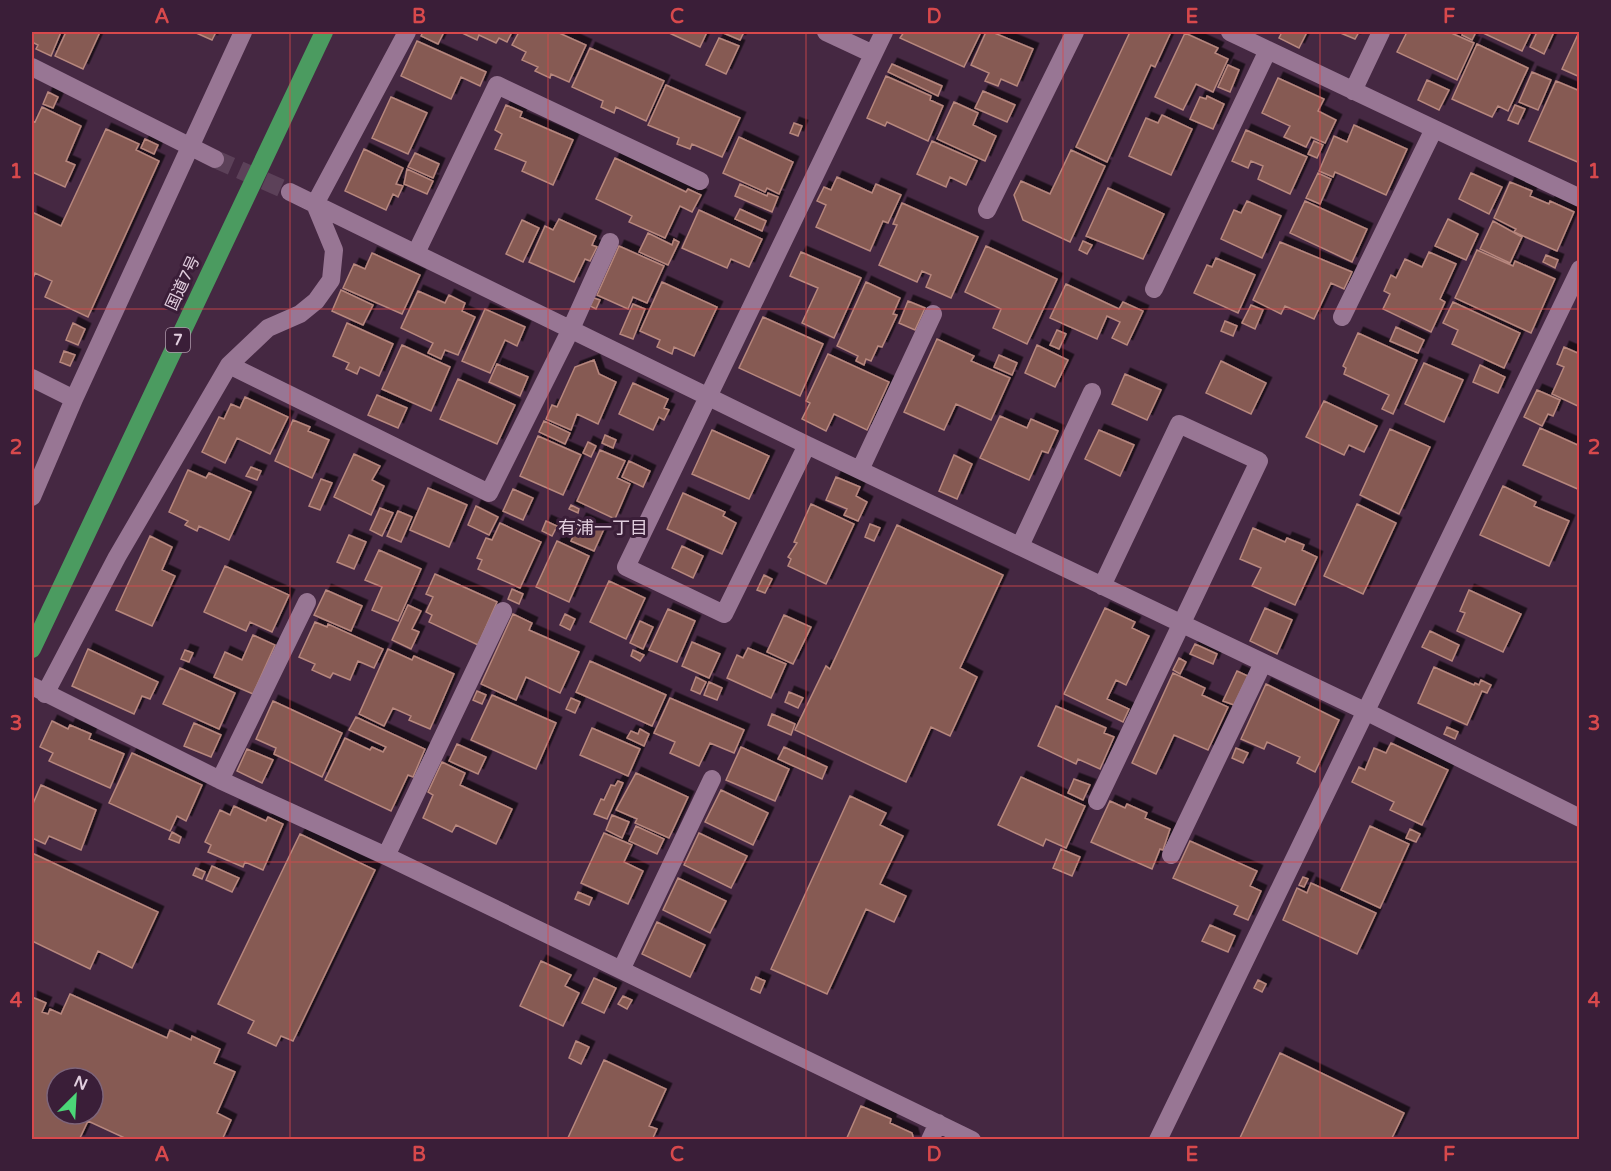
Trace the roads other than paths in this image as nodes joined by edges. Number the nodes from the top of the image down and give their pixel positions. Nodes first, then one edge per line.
1 (243, 32) edge
2 (324, 32) edge
3 (407, 32) edge
4 (826, 32) edge
5 (884, 32) edge
6 (1075, 32) edge
7 (1230, 32) edge
8 (1381, 32) edge
9 (1268, 50) junction
10 (873, 54) junction
11 (32, 67) edge
12 (1353, 91) junction
13 (1434, 129) junction
14 (191, 144) junction
15 (215, 159) tunnel mouth
16 (700, 181) dead end
17 (290, 192) tunnel mouth
18 (1580, 198) edge
19 (315, 204) junction
20 (987, 210) dead end
21 (610, 242) dead end
22 (416, 253) junction
23 (1580, 269) edge
24 (1154, 289) dead end
25 (933, 314) dead end
26 (1342, 317) dead end
27 (570, 331) junction
28 (228, 365) junction
29 (32, 378) edge
30 (1092, 392) dead end
31 (707, 395) junction
32 (74, 399) junction
33 (807, 445) junction
34 (860, 470) junction
35 (32, 497) edge
36 (1020, 546) junction
37 (1102, 586) junction
38 (307, 602) dead end
39 (503, 611) dead end
40 (1182, 624) junction
41 (32, 649) edge
42 (1263, 663) junction
43 (38, 690) edge
44 (1365, 711) junction
45 (712, 779) dead end
46 (220, 780) junction
47 (1096, 801) dead end
48 (1580, 818) edge
49 (1171, 855) dead end
50 (386, 856) junction
51 (621, 970) junction
52 (938, 1123) junction
53 (930, 1140) edge
54 (972, 1140) edge
55 (1158, 1140) edge

1 - 14 street
2 - 41 highway, 国道7号 / 7
3 - 19 street
4 - 10 street
5 - 10 street
6 - 20 street
7 - 9 street
8 - 12 street
9 - 12 street
9 - 24 street
10 - 31 street
11 - 14 street
12 - 13 street
13 - 18 street
13 - 26 street
14 - 15 street
14 - 32 street
16 - 22 street
17 - 19 street
19 - 22 street
19 - 28 street
21 - 27 street
22 - 27 street
23 - 44 street
25 - 34 street
27 - 28 street
27 - 31 street
28 - 43 street
29 - 32 street
30 - 36 street
31 - 33 street
31 - 33 street
32 - 35 street
33 - 34 street
34 - 36 street
36 - 37 street
37 - 40 street
37 - 40 street
38 - 46 street
39 - 50 street
40 - 42 street
40 - 47 street
42 - 44 street
42 - 49 street
43 - 46 street
44 - 48 street
44 - 55 street
45 - 51 street
46 - 50 street
50 - 51 street
51 - 52 street
52 - 53 street
52 - 54 street

